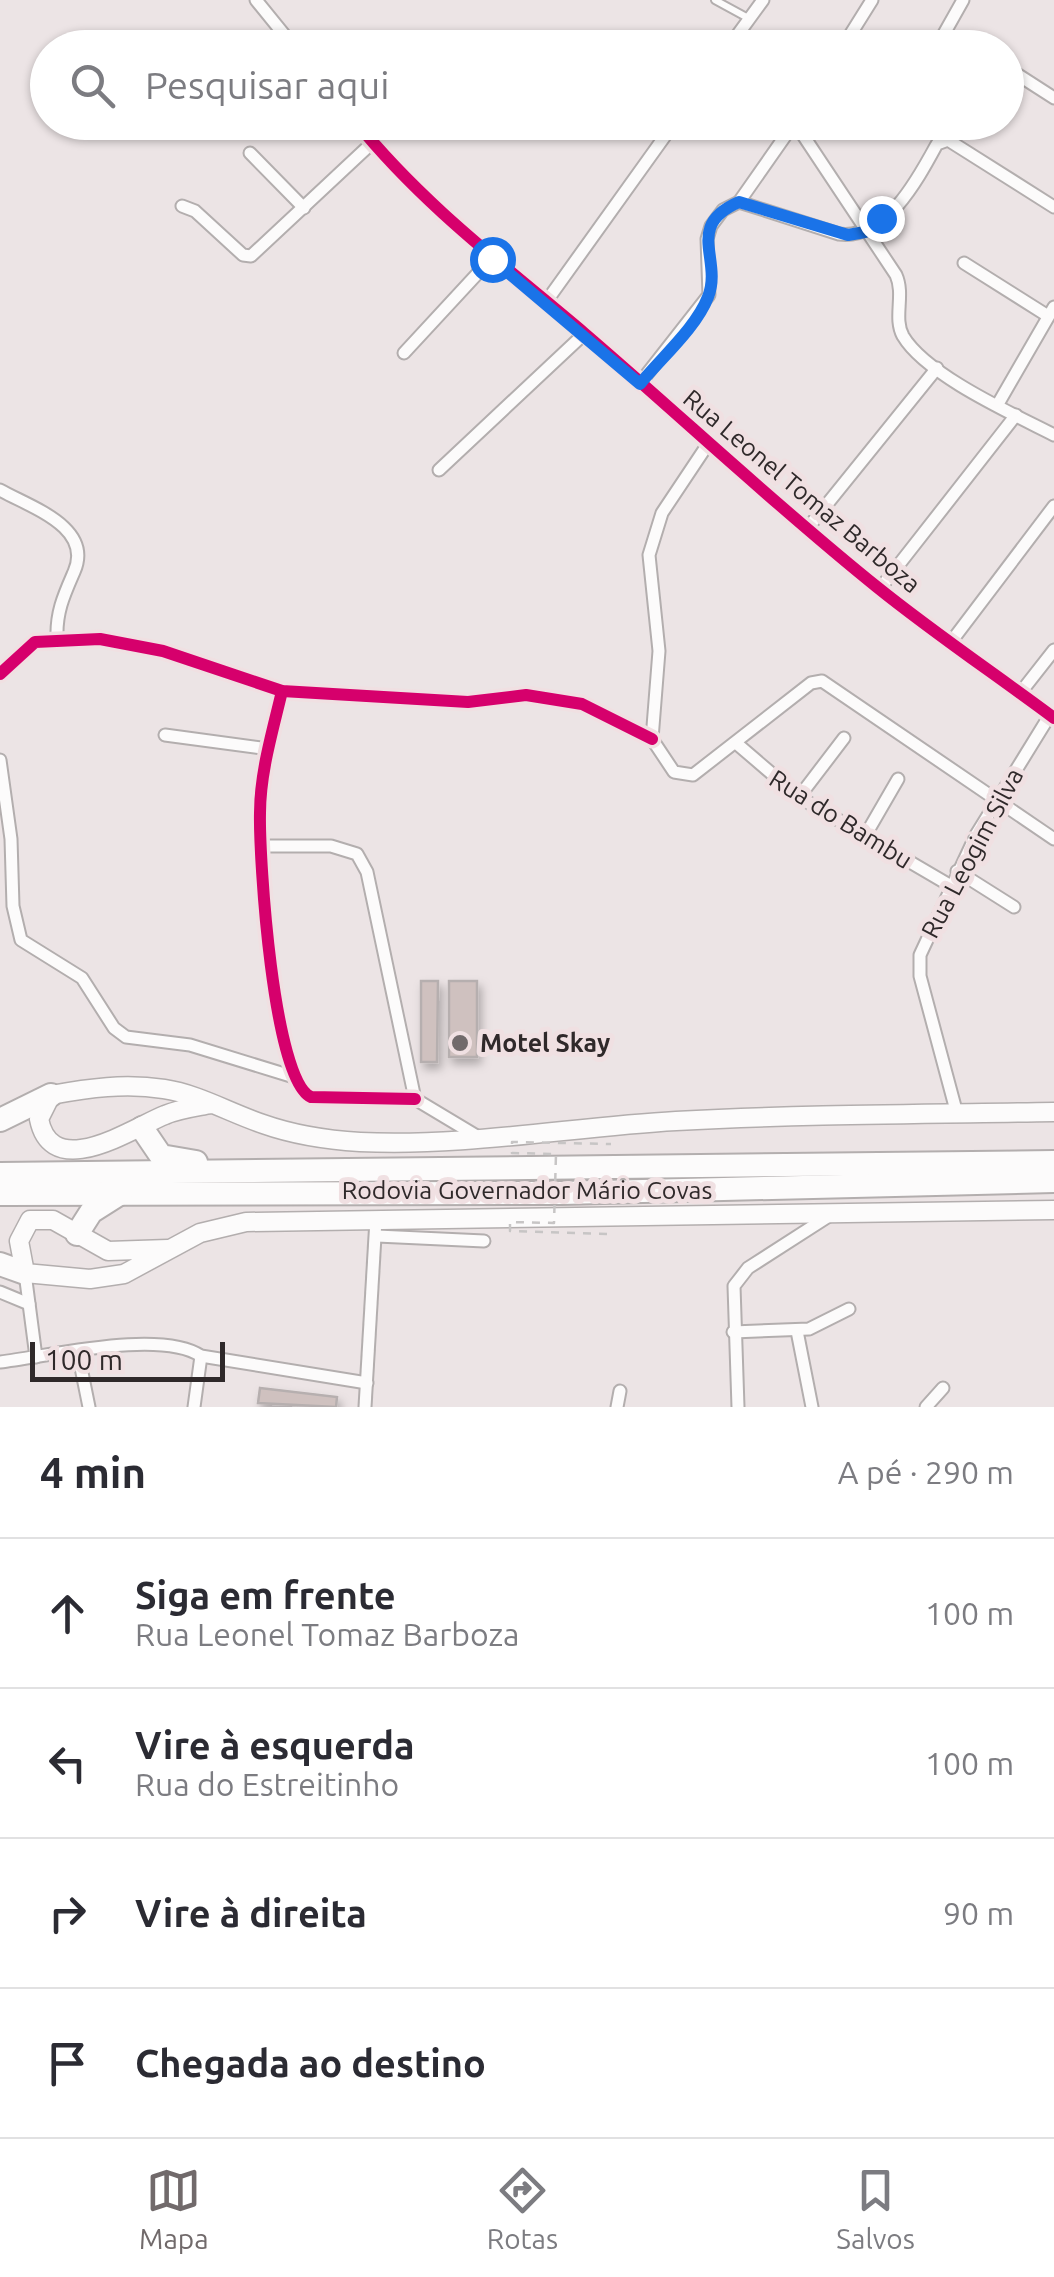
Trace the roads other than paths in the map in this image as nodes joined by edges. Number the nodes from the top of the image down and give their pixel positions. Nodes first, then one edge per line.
1 (256, 0) edge
2 (715, 0) edge
3 (763, 0) edge
4 (872, 0) edge
5 (963, 0) edge
6 (749, 19) junction
7 (280, 30) edge
8 (741, 30) edge
9 (853, 30) edge
10 (946, 30) edge
11 (1024, 79) edge
12 (1054, 98) edge
13 (370, 140) edge
14 (662, 140) edge
15 (783, 140) edge
16 (806, 140) edge
17 (372, 143) junction
18 (250, 153) dead end
19 (739, 202) junction
20 (182, 206) dead end
21 (1054, 206) edge
22 (304, 208) junction
23 (865, 232) junction
24 (492, 259) junction
25 (964, 264) dead end
26 (546, 302) junction
27 (1051, 311) edge
28 (584, 334) junction
29 (404, 353) dead end
30 (937, 368) junction
31 (640, 384) junction
32 (998, 404) junction
33 (1016, 415) junction
34 (1054, 435) edge
35 (708, 444) junction
36 (439, 470) dead end
37 (0, 490) edge
38 (1054, 506) edge
39 (807, 529) junction
40 (879, 590) junction
41 (57, 638) junction
42 (950, 642) junction
43 (1054, 650) edge
44 (0, 674) edge
45 (282, 691) junction
46 (1020, 692) junction
47 (1052, 716) edge
48 (165, 736) dead end
49 (652, 738) junction
50 (844, 738) dead end
51 (736, 743) junction
52 (269, 749) junction
53 (0, 760) edge
54 (898, 779) dead end
55 (997, 797) junction
56 (799, 798) junction
57 (865, 836) junction
58 (1054, 839) edge
59 (261, 846) junction
60 (957, 871) junction
61 (951, 886) junction
62 (1014, 907) dead end
63 (294, 1077) junction
64 (51, 1095) junction
65 (415, 1099) junction
66 (211, 1104) junction
67 (1054, 1112) edge
68 (957, 1114) junction
69 (0, 1120) edge
70 (142, 1128) junction
71 (480, 1138) junction
72 (1054, 1162) edge
73 (299, 1173) junction
74 (0, 1174) edge
75 (1054, 1182) edge
76 (122, 1192) junction
77 (0, 1194) edge
78 (1054, 1210) edge
79 (832, 1214) junction
80 (376, 1227) junction
81 (77, 1234) junction
82 (484, 1241) dead end
83 (168, 1249) junction
84 (0, 1264) edge
85 (25, 1273) junction
86 (0, 1292) edge
87 (29, 1304) junction
88 (849, 1309) dead end
89 (797, 1331) junction
90 (733, 1332) junction
91 (78, 1353) junction
92 (201, 1356) junction
93 (36, 1357) junction
94 (0, 1362) edge
95 (367, 1383) junction
96 (944, 1388) dead end
97 (620, 1391) dead end
98 (89, 1407) edge
99 (194, 1407) edge
100 (365, 1407) edge
101 (617, 1407) edge
102 (738, 1407) edge
103 (812, 1407) edge
104 (926, 1407) edge

1 - 7 street
2 - 6 lane
3 - 6 street
4 - 9 street
5 - 10 street
6 - 8 street
11 - 12 street
13 - 17 street, Rua Leonel Tomaz Barboza
14 - 26 street
15 - 19 street
16 - 23 street
17 - 22 street
17 - 24 street, Rua Leonel Tomaz Barboza
18 - 22 street
19 - 23 street
19 - 31 street
20 - 22 street
21 - 23 street
23 - 30 street
24 - 26 street, Rua Leonel Tomaz Barboza
24 - 29 street
25 - 27 street
26 - 28 street, Rua Leonel Tomaz Barboza
27 - 32 street
28 - 31 street, Rua Leonel Tomaz Barboza
28 - 36 street
30 - 32 street
30 - 39 street
31 - 35 street, Rua Leonel Tomaz Barboza
32 - 33 street
33 - 34 street
33 - 40 street
35 - 39 street, Rua Leonel Tomaz Barboza
35 - 49 street
37 - 41 street
38 - 42 street
39 - 40 street, Rua Leonel Tomaz Barboza
40 - 42 street, Rua Leonel Tomaz Barboza
41 - 44 street
41 - 45 street
42 - 46 street, Rua Leonel Tomaz Barboza
43 - 46 street
45 - 49 street
45 - 52 street
46 - 47 street, Rua Leonel Tomaz Barboza
47 - 55 street, Rua Leogim Silva
48 - 52 street
49 - 51 street
50 - 56 street
51 - 55 street
51 - 56 street, Rua do Bambu
52 - 59 street
53 - 63 street
54 - 57 street
55 - 58 street
55 - 60 street, Rua Leogim Silva
56 - 57 street, Rua do Bambu
57 - 61 street, Rua do Bambu
59 - 63 street
59 - 65 street
60 - 61 street, Rua Leogim Silva
60 - 62 street
61 - 68 street, Rua Leogim Silva
63 - 65 street
64 - 66 main road
64 - 69 highway
64 - 70 main road
65 - 71 street
66 - 70 main road
66 - 71 main road
67 - 68 main road
68 - 71 main road
70 - 73 highway
72 - 73 highway, Rodovia Governador Mário Covas
73 - 74 highway, Rodovia Governador Mário Covas
75 - 76 highway, Rodovia Governador Mário Covas
76 - 77 highway, Rodovia Governador Mário Covas
76 - 81 highway
78 - 79 main road
79 - 80 main road
79 - 90 street
80 - 82 street
80 - 83 main road
80 - 95 street
81 - 83 main road
81 - 85 main road
83 - 85 main road
84 - 85 highway
85 - 87 street
86 - 87 street
87 - 93 street
88 - 89 street
89 - 90 street
89 - 103 street
90 - 102 street
91 - 92 street
91 - 93 street
91 - 98 street
92 - 95 street
92 - 99 street
93 - 94 street
95 - 100 street
96 - 104 street
97 - 101 street

